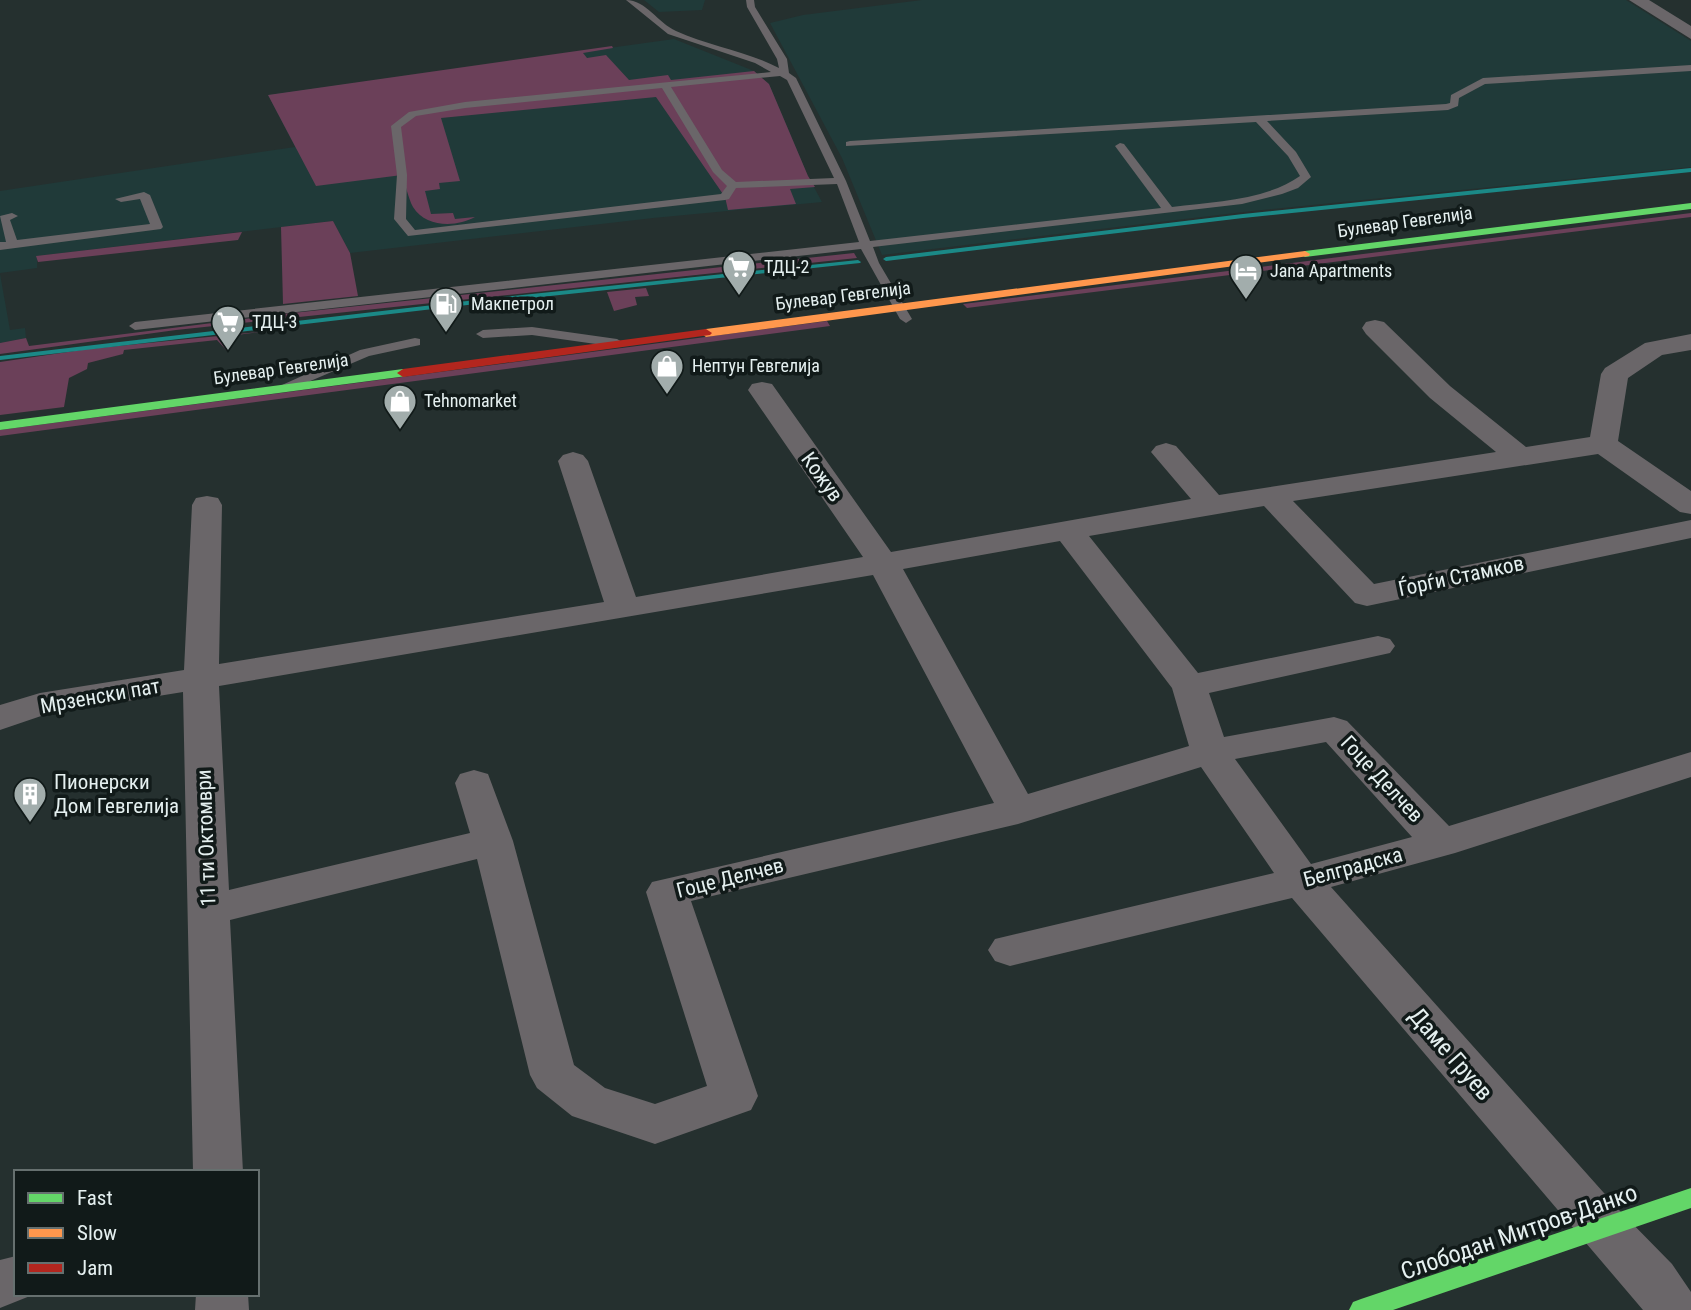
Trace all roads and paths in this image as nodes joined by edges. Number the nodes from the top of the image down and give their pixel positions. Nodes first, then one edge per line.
1 (630, 0) edge
2 (750, 0) edge
3 (1637, 0) edge
4 (1691, 34) edge
5 (1691, 68) edge
6 (785, 73) junction
7 (665, 85) junction
8 (1259, 119) junction
9 (850, 144) dead end
10 (1120, 146) dead end
11 (841, 181) junction
12 (733, 185) junction
13 (121, 199) dead end
14 (1691, 206) edge
15 (1170, 211) junction
16 (1691, 222) edge
17 (6, 223) edge
18 (6, 245) edge
19 (866, 246) junction
20 (903, 313) junction
21 (135, 326) dead end
22 (1376, 328) dead end
23 (483, 334) dead end
24 (415, 342) dead end
25 (1691, 342) edge
26 (617, 343) junction
27 (282, 389) junction
28 (762, 390) dead end
29 (0, 426) edge
30 (0, 442) edge
31 (1603, 444) junction
32 (1166, 452) dead end
33 (1519, 456) junction
34 (573, 461) dead end
35 (1271, 496) junction
36 (207, 505) dead end
37 (1212, 505) junction
38 (1691, 505) edge
39 (1691, 529) edge
40 (1068, 530) junction
41 (883, 563) junction
42 (623, 609) junction
43 (1378, 646) dead end
44 (201, 679) junction
45 (1189, 686) junction
46 (0, 718) edge
47 (1210, 752) junction
48 (1691, 764) edge
49 (474, 783) dead end
50 (1018, 811) junction
51 (493, 841) junction
52 (1441, 843) junction
53 (1301, 881) junction
54 (208, 910) junction
55 (1010, 950) dead end
56 (218, 1170) edge
57 (1691, 1198) edge
58 (1602, 1227) junction
59 (1361, 1310) edge
60 (1673, 1310) edge

1 - 6 lane
2 - 6 lane
3 - 4 street
5 - 8 lane
6 - 7 lane
6 - 11 lane
7 - 12 lane
7 - 12 lane
8 - 9 lane
8 - 15 lane
10 - 15 lane
11 - 12 lane
11 - 19 lane
13 - 18 lane
14 - 20 main road, Булевар Гевгелија
15 - 19 lane
16 - 20 main road, Булевар Гевгелија
17 - 18 lane
19 - 20 lane
19 - 21 lane
20 - 26 main road, Булевар Гевгелија
20 - 30 main road, Булевар Гевгелија
22 - 33 street
23 - 26 lane
24 - 27 lane
25 - 31 street
26 - 27 main road, Булевар Гевгелија
27 - 29 main road, Булевар Гевгелија
28 - 41 street, Кожув
31 - 33 street
31 - 38 street
32 - 37 street
33 - 35 street
34 - 42 street
35 - 37 street
35 - 39 street, Ѓорѓи Стамков
36 - 44 street, 11 ти Октомври
37 - 40 street
40 - 41 street
40 - 45 street
41 - 42 street
41 - 50 street, Кожув
42 - 44 street
43 - 45 street
44 - 46 street, Мрзенски пат
44 - 54 street, 11 ти Октомври
45 - 47 street, Даме Груев
47 - 50 street, Гоце Делчев
47 - 52 street, Гоце Делчев
47 - 53 street, Даме Груев
48 - 52 street, Белградска
49 - 51 street, Гоце Делчев
50 - 51 street, Гоце Делчев
51 - 54 street
52 - 53 street, Белградска
53 - 55 street, Белградска
53 - 58 street, Даме Груев
54 - 56 street, 11 ти Октомври
57 - 58 main road, Слободан Митров-Данко
58 - 59 main road, Слободан Митров-Данко
58 - 60 street, Даме Груев

